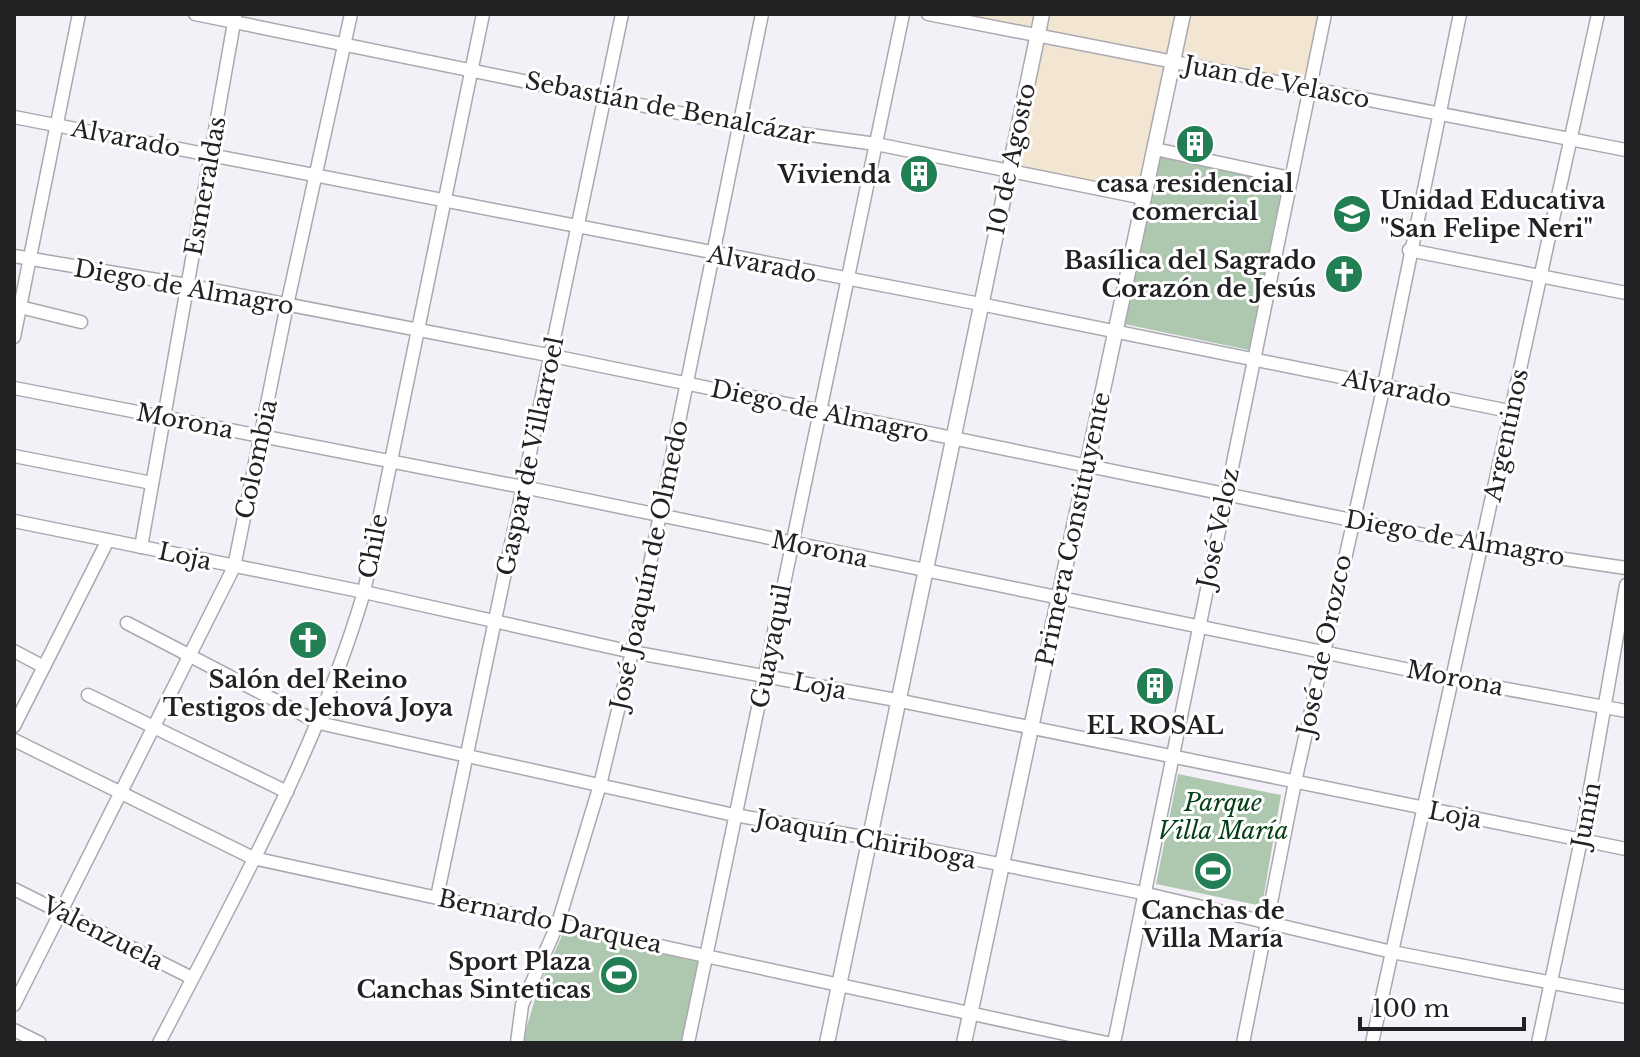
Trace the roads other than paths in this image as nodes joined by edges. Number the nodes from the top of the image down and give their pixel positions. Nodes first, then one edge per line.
1 (79, 14) edge
2 (195, 14) edge
3 (351, 14) edge
4 (483, 14) edge
5 (622, 14) edge
6 (762, 14) edge
7 (903, 14) edge
8 (928, 14) edge
9 (1042, 14) edge
10 (1183, 14) edge
11 (1325, 14) edge
12 (1460, 14) edge
13 (1598, 14) edge
14 (235, 18) edge
15 (1037, 35) junction
16 (345, 44) junction
17 (1173, 61) junction
18 (472, 70) junction
19 (1309, 88) junction
20 (605, 98) junction
21 (1439, 113) junction
22 (14, 117) edge
23 (56, 125) junction
24 (738, 125) junction
25 (1570, 139) junction
26 (876, 144) junction
27 (1155, 149) junction
28 (1626, 150) edge
29 (210, 155) junction
30 (1009, 173) junction
31 (315, 176) junction
32 (1290, 178) junction
33 (1144, 198) junction
34 (444, 201) junction
35 (576, 227) junction
36 (1409, 250) junction
37 (712, 254) junction
38 (14, 256) edge
39 (28, 259) junction
40 (1541, 276) junction
41 (847, 280) junction
42 (187, 285) junction
43 (1626, 293) edge
44 (980, 304) junction
45 (287, 305) junction
46 (20, 307) junction
47 (81, 322) dead end
48 (417, 331) junction
49 (1116, 332) junction
50 (14, 337) edge
51 (553, 356) junction
52 (1252, 359) junction
53 (688, 384) junction
54 (1384, 385) junction
55 (14, 388) edge
56 (820, 409) junction
57 (1509, 411) junction
58 (162, 418) junction
59 (262, 436) junction
60 (953, 439) junction
61 (14, 456) edge
62 (390, 462) junction
63 (1086, 468) junction
64 (152, 483) junction
65 (523, 487) junction
66 (1224, 495) junction
67 (657, 515) junction
68 (1351, 520) junction
69 (14, 521) edge
70 (108, 540) junction
71 (791, 544) junction
72 (141, 547) junction
73 (1483, 547) junction
74 (234, 567) junction
75 (1626, 568) edge
76 (924, 570) junction
77 (1626, 585) edge
78 (364, 592) junction
79 (1058, 598) junction
80 (496, 621) junction
81 (127, 623) dead end
82 (1197, 626) junction
83 (14, 651) edge
84 (1323, 651) junction
85 (632, 652) junction
86 (190, 659) junction
87 (44, 667) junction
88 (765, 676) junction
89 (1453, 679) junction
90 (88, 695) dead end
91 (896, 700) junction
92 (1606, 707) junction
93 (1626, 711) edge
94 (319, 723) junction
95 (14, 726) edge
96 (1030, 728) junction
97 (154, 730) junction
98 (14, 740) edge
99 (1170, 757) junction
100 (466, 758) junction
101 (1295, 782) junction
102 (600, 785) junction
103 (287, 792) junction
104 (121, 794) junction
105 (1425, 809) junction
106 (734, 815) junction
107 (869, 838) junction
108 (1581, 840) junction
109 (1626, 849) edge
110 (253, 858) junction
111 (1004, 866) junction
112 (14, 889) edge
113 (1143, 893) junction
114 (437, 897) junction
115 (61, 912) junction
116 (558, 923) junction
117 (1265, 924) junction
118 (1392, 952) junction
119 (707, 954) junction
120 (192, 978) junction
121 (1551, 982) junction
122 (840, 984) junction
123 (1626, 997) edge
124 (14, 1005) edge
125 (971, 1013) junction
126 (14, 1030) edge
127 (40, 1043) edge
128 (159, 1043) edge
129 (517, 1043) edge
130 (688, 1043) edge
131 (827, 1043) edge
132 (964, 1043) edge
133 (1107, 1043) edge
134 (1114, 1043) edge
135 (1243, 1043) edge
136 (1372, 1043) edge
137 (1538, 1043) edge

1 - 23 street
2 - 14 street, Sebastián de Benalcázar
3 - 16 street, Colombia
4 - 18 street, Chile
5 - 20 street, Gaspar de Villarroel
6 - 24 street, José Joaquín de Olmedo
7 - 26 street, Guayaquil
8 - 15 street, Juan de Velasco
9 - 15 main road, 10 de Agosto
10 - 17 main road, Primera Constituyente
11 - 19 street, José Veloz
12 - 21 street, José de Orozco
13 - 25 street, Argentinos
14 - 16 street, Sebastián de Benalcázar
14 - 29 street, Esmeraldas
15 - 17 street, Juan de Velasco
15 - 30 main road, 10 de Agosto
16 - 18 street, Sebastián de Benalcázar
16 - 31 street, Colombia
17 - 19 street, Juan de Velasco
17 - 27 main road, Primera Constituyente
18 - 20 street, Sebastián de Benalcázar
18 - 34 street, Chile
19 - 21 street, Juan de Velasco
19 - 32 street, José Veloz
20 - 24 street, Sebastián de Benalcázar
20 - 35 street, Gaspar de Villarroel
21 - 25 street, Juan de Velasco
21 - 36 street, José de Orozco
22 - 23 street, Alvarado
23 - 29 street, Alvarado
23 - 39 street
24 - 26 street, Sebastián de Benalcázar
24 - 37 street, José Joaquín de Olmedo
25 - 28 street, Juan de Velasco
25 - 40 street, Argentinos
26 - 30 street, Sebastián de Benalcázar
26 - 41 street, Guayaquil
27 - 32 street
27 - 33 main road, Primera Constituyente
29 - 31 street, Alvarado
29 - 42 street, Esmeraldas
30 - 33 street, Sebastián de Benalcázar
30 - 44 main road, 10 de Agosto
31 - 34 street, Alvarado
31 - 45 street, Colombia
32 - 52 street, José Veloz
33 - 49 main road, Primera Constituyente
34 - 35 street, Alvarado
34 - 48 street, Chile
35 - 37 street, Alvarado
35 - 51 street, Gaspar de Villarroel
36 - 40 street
36 - 54 street, José de Orozco
37 - 41 street, Alvarado
37 - 53 street, José Joaquín de Olmedo
38 - 39 street, Diego de Almagro
39 - 42 street, Diego de Almagro
39 - 46 street
40 - 43 street
40 - 57 street, Argentinos
41 - 44 street, Alvarado
41 - 56 street, Guayaquil
42 - 45 street, Diego de Almagro
42 - 58 street, Esmeraldas
44 - 49 street, Alvarado
44 - 60 main road, 10 de Agosto
45 - 48 street, Diego de Almagro
45 - 59 street, Colombia
46 - 47 street
46 - 50 street
48 - 51 street, Diego de Almagro
48 - 62 street, Chile
49 - 52 street, Alvarado
49 - 63 main road, Primera Constituyente
51 - 53 street, Diego de Almagro
51 - 65 street, Gaspar de Villarroel
52 - 54 street, Alvarado
52 - 66 street, José Veloz
53 - 56 street, Diego de Almagro
53 - 67 street, José Joaquín de Olmedo
54 - 57 street, Alvarado
54 - 68 street, José de Orozco
55 - 58 street, Morona
56 - 60 street, Diego de Almagro
56 - 71 street, Guayaquil
57 - 73 street, Argentinos
58 - 59 street, Morona
58 - 64 street, Esmeraldas
59 - 62 street, Morona
59 - 74 street, Colombia
60 - 63 street, Diego de Almagro
60 - 76 main road, 10 de Agosto
61 - 64 street
62 - 65 street, Morona
62 - 78 street, Chile
63 - 66 street, Diego de Almagro
63 - 79 main road, Primera Constituyente
64 - 72 street, Esmeraldas
65 - 67 street, Morona
65 - 80 street, Gaspar de Villarroel
66 - 68 street, Diego de Almagro
66 - 82 street, José Veloz
67 - 71 street, Morona
67 - 85 street, José Joaquín de Olmedo
68 - 73 street, Diego de Almagro
68 - 84 street, José de Orozco
69 - 70 street, Loja
70 - 72 street, Loja
70 - 87 street
71 - 76 street, Morona
71 - 88 street, Guayaquil
72 - 74 street, Loja
73 - 75 street, Diego de Almagro
73 - 89 street, Argentinos
74 - 78 street, Loja
74 - 86 street, Colombia
76 - 79 street, Morona
76 - 91 main road, 10 de Agosto
77 - 92 street, Junín
78 - 80 street, Loja
78 - 94 street, Chile
79 - 82 street, Morona
79 - 96 main road, Primera Constituyente
80 - 85 street, Loja
80 - 100 street, Gaspar de Villarroel
81 - 86 street, Joaquín Chiriboga
82 - 84 street, Morona
82 - 99 street, José Veloz
83 - 87 street
84 - 89 street, Morona
84 - 101 street, José de Orozco
85 - 88 street, Loja
85 - 102 street, José Joaquín de Olmedo
86 - 94 street, Joaquín Chiriboga
86 - 97 street, Colombia
87 - 95 street
88 - 91 street, Loja
88 - 106 street, Guayaquil
89 - 92 street, Morona
89 - 105 street, Argentinos
90 - 97 street
91 - 96 street, Loja
91 - 107 main road, 10 de Agosto
92 - 93 street, Morona
92 - 108 street, Junín
94 - 100 street, Joaquín Chiriboga
94 - 103 street, Chile
96 - 99 street, Loja
96 - 111 main road, Primera Constituyente
97 - 103 street
97 - 104 street, Colombia
98 - 104 street, Bernardo Darquea
99 - 101 street, Loja
99 - 113 street, José Veloz
100 - 102 street, Joaquín Chiriboga
100 - 114 street, Gaspar de Villarroel
101 - 105 street, Loja
101 - 117 street, José de Orozco
102 - 106 street, Joaquín Chiriboga
102 - 116 street, José Joaquín de Olmedo
103 - 110 street, Chile
104 - 110 street, Bernardo Darquea
104 - 115 street, Colombia
105 - 108 street, Loja
105 - 118 street, Argentinos
106 - 107 street, Joaquín Chiriboga
106 - 119 street, Guayaquil
107 - 111 street, Joaquín Chiriboga
107 - 122 main road, 10 de Agosto
108 - 109 street, Loja
108 - 121 street, Junín
110 - 114 street, Bernardo Darquea
110 - 120 street, Chile
111 - 113 street, Joaquín Chiriboga
111 - 125 main road, Primera Constituyente
112 - 115 street, Valenzuela
113 - 117 street, Joaquín Chiriboga
113 - 134 street, José Veloz
114 - 116 street, Bernardo Darquea
115 - 120 street, Valenzuela
115 - 124 street, Colombia
116 - 119 street, Bernardo Darquea
116 - 129 street, José Joaquín de Olmedo
117 - 118 street, Joaquín Chiriboga
117 - 135 street, José de Orozco
118 - 121 street, Joaquín Chiriboga
118 - 136 street, Argentinos
119 - 122 street, Bernardo Darquea
119 - 130 street, Guayaquil
120 - 128 street, Chile
121 - 123 street, Joaquín Chiriboga
121 - 137 street, Junín
122 - 125 street, Bernardo Darquea
122 - 131 main road, 10 de Agosto
125 - 132 main road, Primera Constituyente
125 - 133 street, Bernardo Darquea
126 - 127 street

